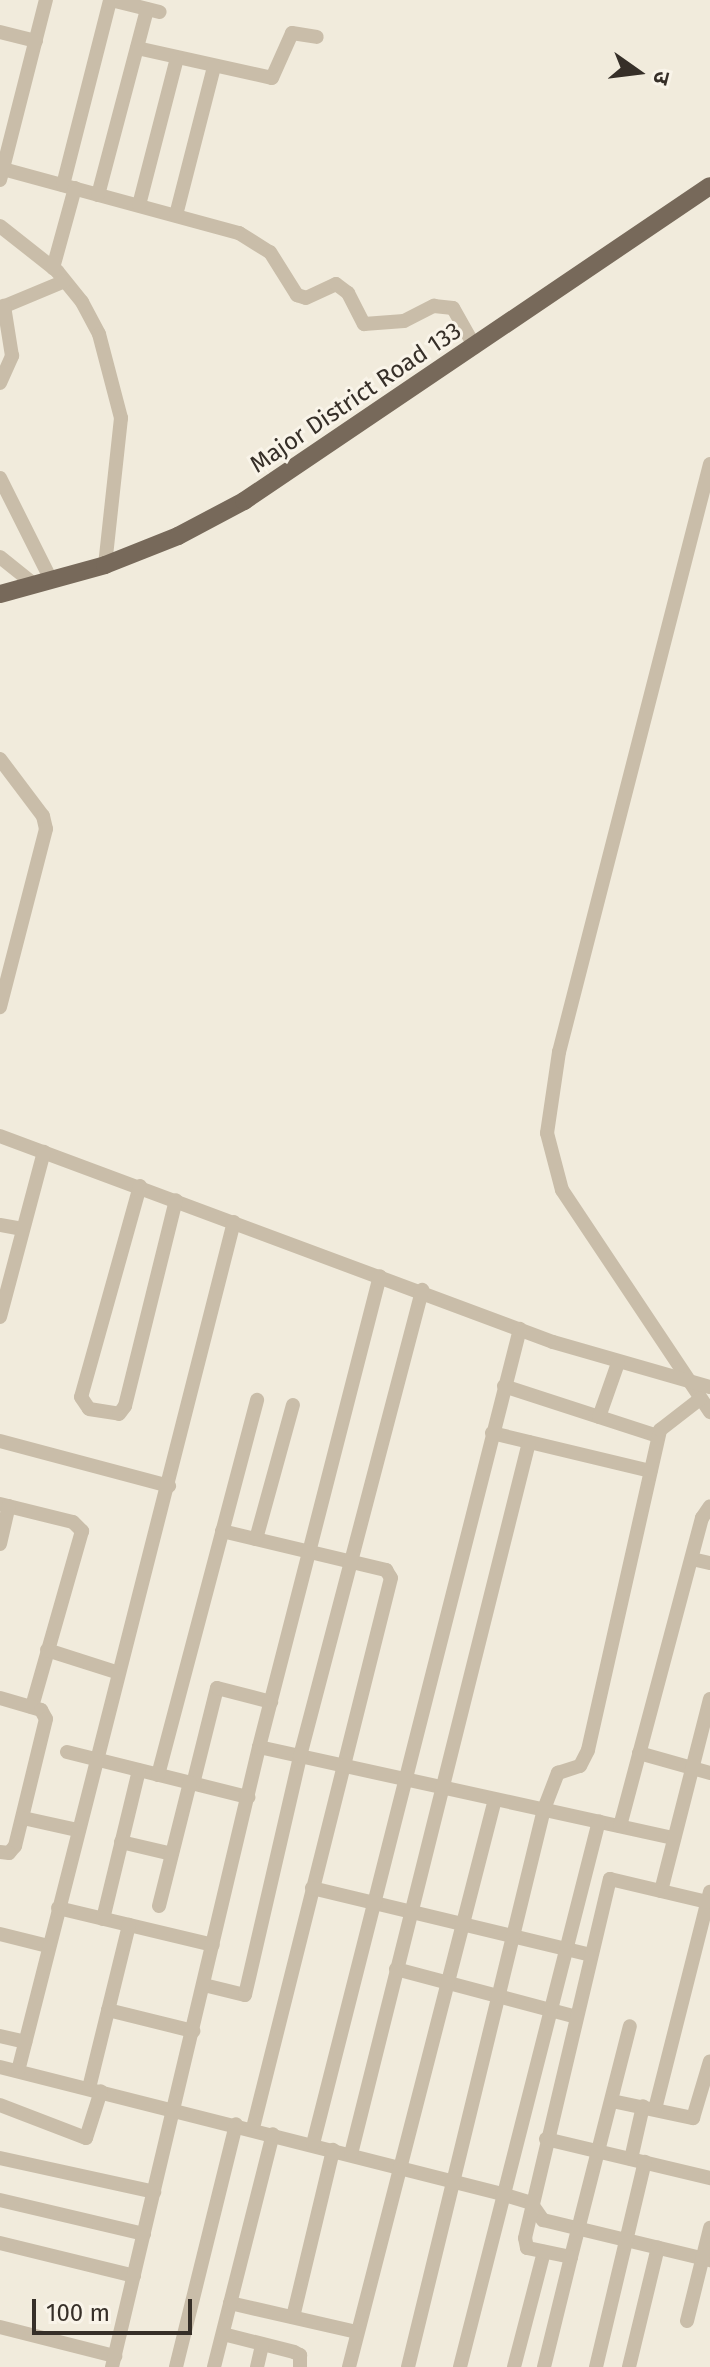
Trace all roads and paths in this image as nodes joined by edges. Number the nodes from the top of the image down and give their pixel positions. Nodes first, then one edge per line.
1 (46, 0) edge
2 (110, 0) edge
3 (0, 32) edge
4 (317, 37) dead end
5 (36, 41) junction
6 (137, 48) junction
7 (177, 58) junction
8 (214, 67) junction
9 (2, 174) edge
10 (710, 186) edge
11 (69, 187) junction
12 (98, 195) junction
13 (139, 205) junction
14 (176, 215) junction
15 (0, 226) edge
16 (53, 268) junction
17 (65, 281) junction
18 (2, 307) edge
19 (475, 347) junction
20 (0, 383) edge
21 (710, 464) edge
22 (0, 478) edge
23 (0, 557) edge
24 (105, 565) junction
25 (43, 583) junction
26 (0, 594) edge
27 (0, 759) edge
28 (0, 1007) edge
29 (0, 1136) edge
30 (44, 1152) junction
31 (140, 1186) junction
32 (176, 1200) junction
33 (234, 1222) junction
34 (0, 1225) edge
35 (23, 1229) junction
36 (380, 1276) junction
37 (5, 1281) edge
38 (422, 1290) junction
39 (1, 1310) edge
40 (520, 1329) junction
41 (618, 1363) junction
42 (685, 1381) junction
43 (504, 1386) junction
44 (710, 1387) edge
45 (700, 1399) junction
46 (257, 1400) dead end
47 (293, 1405) dead end
48 (710, 1412) edge
49 (599, 1417) junction
50 (492, 1433) junction
51 (658, 1436) junction
52 (0, 1441) edge
53 (529, 1442) junction
54 (650, 1471) junction
55 (169, 1486) junction
56 (5, 1505) edge
57 (710, 1506) edge
58 (222, 1531) junction
59 (256, 1539) junction
60 (0, 1544) edge
61 (309, 1553) junction
62 (692, 1559) junction
63 (351, 1563) junction
64 (710, 1563) edge
65 (47, 1650) junction
66 (116, 1672) junction
67 (0, 1698) edge
68 (710, 1699) edge
69 (271, 1702) junction
70 (32, 1707) junction
71 (259, 1747) junction
72 (67, 1752) dead end
73 (639, 1753) junction
74 (300, 1756) junction
75 (95, 1759) junction
76 (342, 1765) junction
77 (692, 1768) junction
78 (139, 1770) junction
79 (710, 1773) edge
80 (158, 1775) junction
81 (403, 1778) junction
82 (192, 1783) junction
83 (442, 1787) junction
84 (248, 1797) junction
85 (495, 1799) junction
86 (544, 1809) junction
87 (23, 1818) junction
88 (599, 1821) junction
89 (620, 1826) junction
90 (77, 1830) junction
91 (674, 1838) junction
92 (121, 1842) junction
93 (0, 1852) edge
94 (172, 1854) junction
95 (312, 1888) junction
96 (661, 1891) junction
97 (709, 1897) edge
98 (373, 1905) junction
99 (159, 1906) dead end
100 (58, 1908) junction
101 (410, 1915) junction
102 (103, 1919) junction
103 (129, 1925) junction
104 (460, 1926) junction
105 (0, 1934) edge
106 (513, 1938) junction
107 (213, 1945) junction
108 (48, 1946) junction
109 (564, 1950) junction
110 (591, 1955) junction
111 (396, 1969) junction
112 (445, 1984) junction
113 (204, 1985) junction
114 (498, 1998) junction
115 (108, 2010) junction
116 (549, 2011) junction
117 (576, 2017) junction
118 (630, 2026) dead end
119 (193, 2031) junction
120 (0, 2036) edge
121 (25, 2042) junction
122 (710, 2061) edge
123 (0, 2067) edge
124 (18, 2071) junction
125 (95, 2089) junction
126 (612, 2101) junction
127 (0, 2105) edge
128 (175, 2108) junction
129 (649, 2108) junction
130 (236, 2124) junction
131 (253, 2128) junction
132 (273, 2134) junction
133 (546, 2139) junction
134 (313, 2144) junction
135 (333, 2150) junction
136 (599, 2152) junction
137 (351, 2154) junction
138 (0, 2158) edge
139 (638, 2161) junction
140 (398, 2167) junction
141 (710, 2178) edge
142 (453, 2181) junction
143 (154, 2192) junction
144 (502, 2194) junction
145 (0, 2200) edge
146 (531, 2203) junction
147 (578, 2228) junction
148 (710, 2228) edge
149 (144, 2234) junction
150 (626, 2240) junction
151 (0, 2243) edge
152 (658, 2247) junction
153 (544, 2252) junction
154 (571, 2257) junction
155 (706, 2259) edge
156 (134, 2276) junction
157 (230, 2303) junction
158 (293, 2317) junction
159 (687, 2321) dead end
160 (0, 2327) edge
161 (357, 2332) junction
162 (223, 2334) junction
163 (262, 2345) junction
164 (113, 2362) edge
165 (176, 2367) edge
166 (214, 2367) edge
167 (257, 2367) edge
168 (300, 2367) edge
169 (349, 2367) edge
170 (408, 2367) edge
171 (460, 2367) edge
172 (514, 2367) edge
173 (544, 2367) edge
174 (596, 2367) edge
175 (629, 2367) edge

1 - 5 street
2 - 6 street
2 - 11 street
3 - 5 street
4 - 8 street
5 - 9 street
6 - 7 street
6 - 12 street
7 - 8 street
7 - 13 street
8 - 14 street
9 - 11 street
10 - 19 main road, Major District Road 133
11 - 12 street
11 - 16 street
12 - 13 street
13 - 14 street
14 - 19 street
15 - 16 street
16 - 17 street
17 - 18 street
17 - 24 street
18 - 20 street
19 - 24 main road, Major District Road 133
21 - 42 street
22 - 25 street
23 - 25 street
24 - 25 main road, Major District Road 133
25 - 26 main road, Major District Road 133
27 - 28 street
29 - 30 street
30 - 31 street
30 - 35 street
31 - 32 street
31 - 32 street
32 - 33 street
33 - 36 street
33 - 55 street
34 - 35 street
35 - 37 street
36 - 38 street
36 - 61 street
37 - 39 street
38 - 40 street
38 - 63 street
40 - 41 street
40 - 43 street
41 - 42 street
41 - 49 street
42 - 44 street
42 - 45 street
43 - 49 street
43 - 50 street
45 - 48 street
45 - 51 street
46 - 58 street
47 - 59 street
49 - 51 street
50 - 53 street
50 - 81 street
51 - 54 street
52 - 55 street
53 - 54 street
53 - 83 street
54 - 86 street
55 - 66 street
56 - 60 street
56 - 65 street
57 - 62 street
58 - 59 street
58 - 80 street
59 - 61 street
61 - 63 street
61 - 69 street
62 - 64 street
62 - 73 street
63 - 74 street
63 - 76 street
65 - 66 street
65 - 70 street
66 - 75 street
67 - 70 street
68 - 77 street
69 - 71 street
69 - 82 street
70 - 87 street
71 - 74 street
71 - 84 street
72 - 75 street
73 - 77 street
73 - 89 street
74 - 76 street
74 - 113 street
75 - 78 street
75 - 90 street
76 - 81 street
76 - 95 street
77 - 79 street
77 - 91 street
78 - 80 street
78 - 92 street
80 - 82 street
81 - 83 street
81 - 98 street
82 - 84 street
82 - 94 street
83 - 85 street
83 - 101 street
84 - 107 street
85 - 86 street
85 - 104 street
86 - 88 street
86 - 106 street
87 - 90 street
87 - 93 street
88 - 89 street
88 - 109 street
89 - 91 street
90 - 100 street
91 - 96 street
92 - 94 street
92 - 102 street
94 - 99 street
95 - 98 street
95 - 131 street
96 - 97 street
96 - 110 street
97 - 129 street
98 - 101 street
98 - 134 street
100 - 102 street
100 - 108 street
101 - 104 street
101 - 111 street
102 - 103 street
103 - 107 street
103 - 115 street
104 - 106 street
104 - 112 street
105 - 108 street
106 - 109 street
106 - 114 street
107 - 113 street
108 - 121 street
109 - 110 street
109 - 116 street
110 - 117 street
111 - 112 street
111 - 137 street
112 - 114 street
112 - 140 street
113 - 119 street
114 - 116 street
114 - 142 street
115 - 119 street
115 - 125 street
116 - 117 street
116 - 144 street
117 - 133 street
118 - 126 street
119 - 128 street
120 - 121 street
121 - 124 street
122 - 129 street
123 - 124 street
124 - 125 street
125 - 127 street
125 - 128 street
126 - 129 street
126 - 136 street
128 - 130 street
128 - 143 street
129 - 139 street
130 - 131 street
130 - 165 street
131 - 132 street
132 - 134 street
132 - 157 street
133 - 136 street
133 - 146 street
134 - 135 street
135 - 137 street
135 - 158 street
136 - 139 street
136 - 147 street
137 - 140 street
138 - 143 street
139 - 141 street
139 - 150 street
140 - 142 street
140 - 161 street
142 - 144 street
142 - 170 street
143 - 149 street
144 - 146 street
144 - 171 street
145 - 149 street
146 - 147 street
146 - 153 street
147 - 150 street
147 - 154 street
148 - 155 street
149 - 156 street
150 - 152 street
150 - 174 street
151 - 156 street
152 - 155 street
152 - 175 street
153 - 154 street
153 - 172 street
154 - 173 street
155 - 159 street
156 - 164 street
157 - 158 street
157 - 162 street
158 - 161 street
160 - 164 street
161 - 169 street
162 - 163 street
162 - 166 street
163 - 167 street
163 - 168 street

